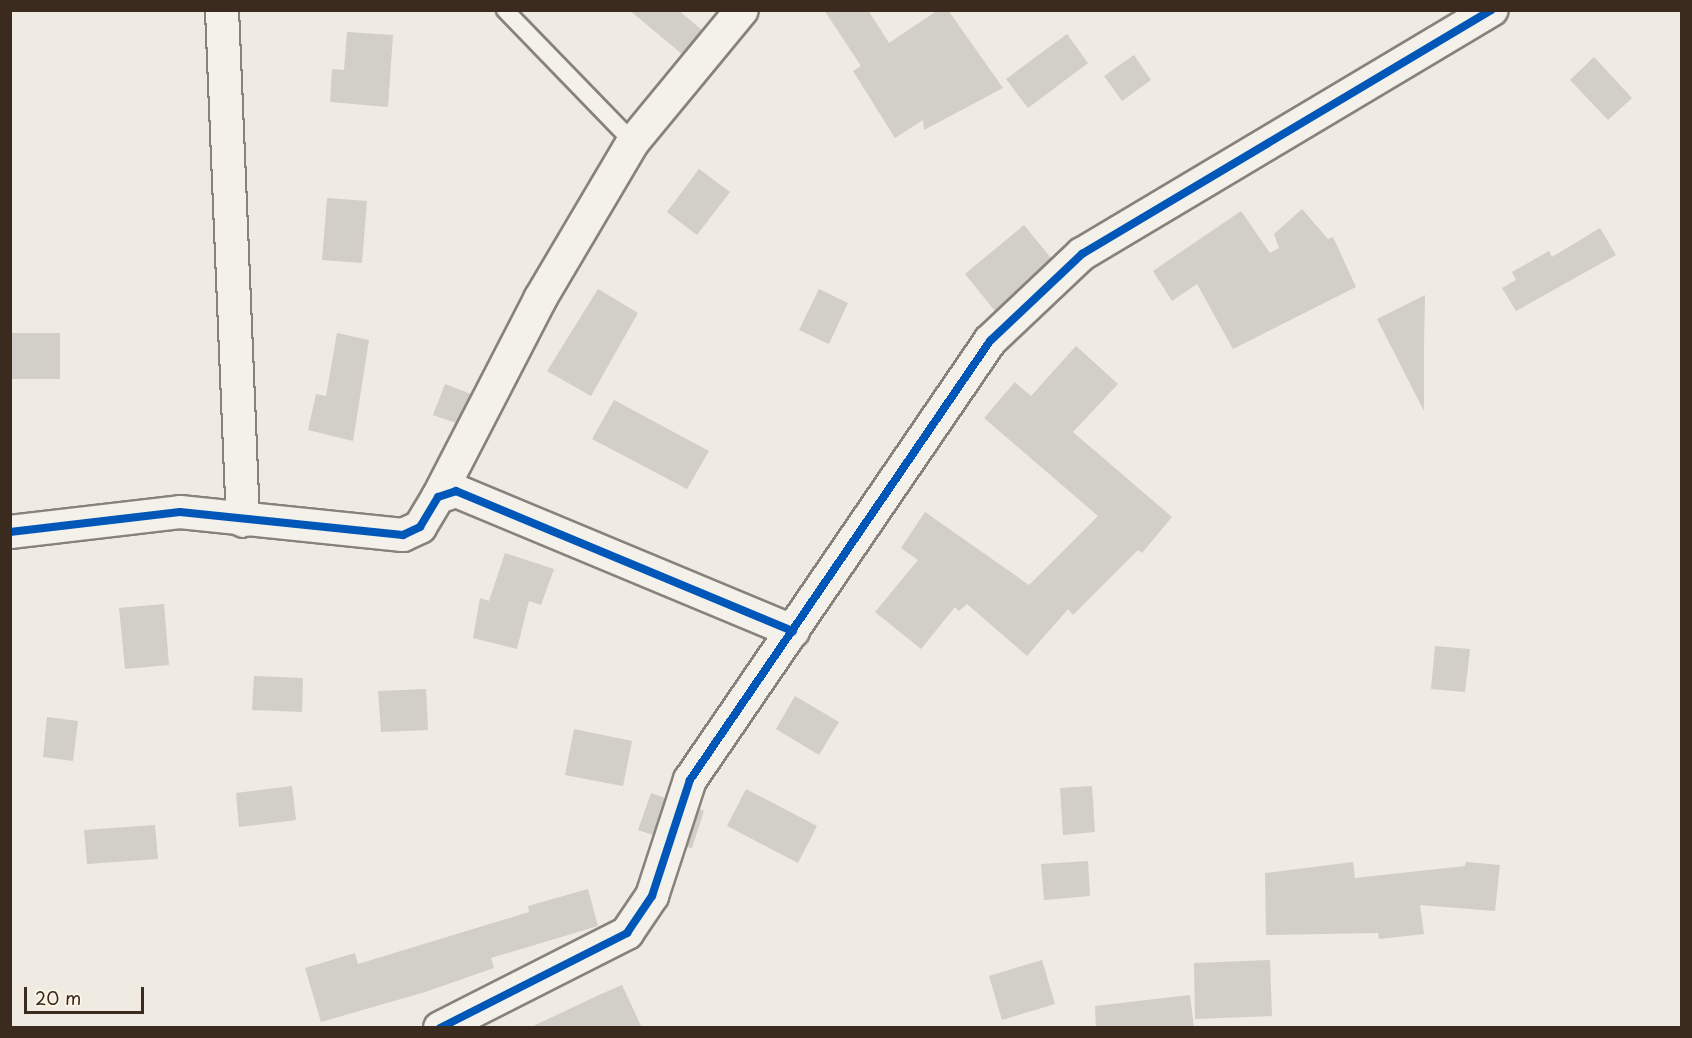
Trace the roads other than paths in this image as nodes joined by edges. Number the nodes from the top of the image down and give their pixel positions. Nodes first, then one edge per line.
1 (222, 10) edge
2 (505, 10) edge
3 (742, 10) edge
4 (1492, 10) edge
5 (633, 142) junction
6 (438, 497) junction
7 (243, 521) junction
8 (10, 532) edge
9 (793, 631) junction
10 (441, 1028) edge

1 - 7 street
2 - 5 lane
3 - 5 street
4 - 9 street
5 - 6 street
6 - 7 street
6 - 9 street
7 - 8 street
9 - 10 street

